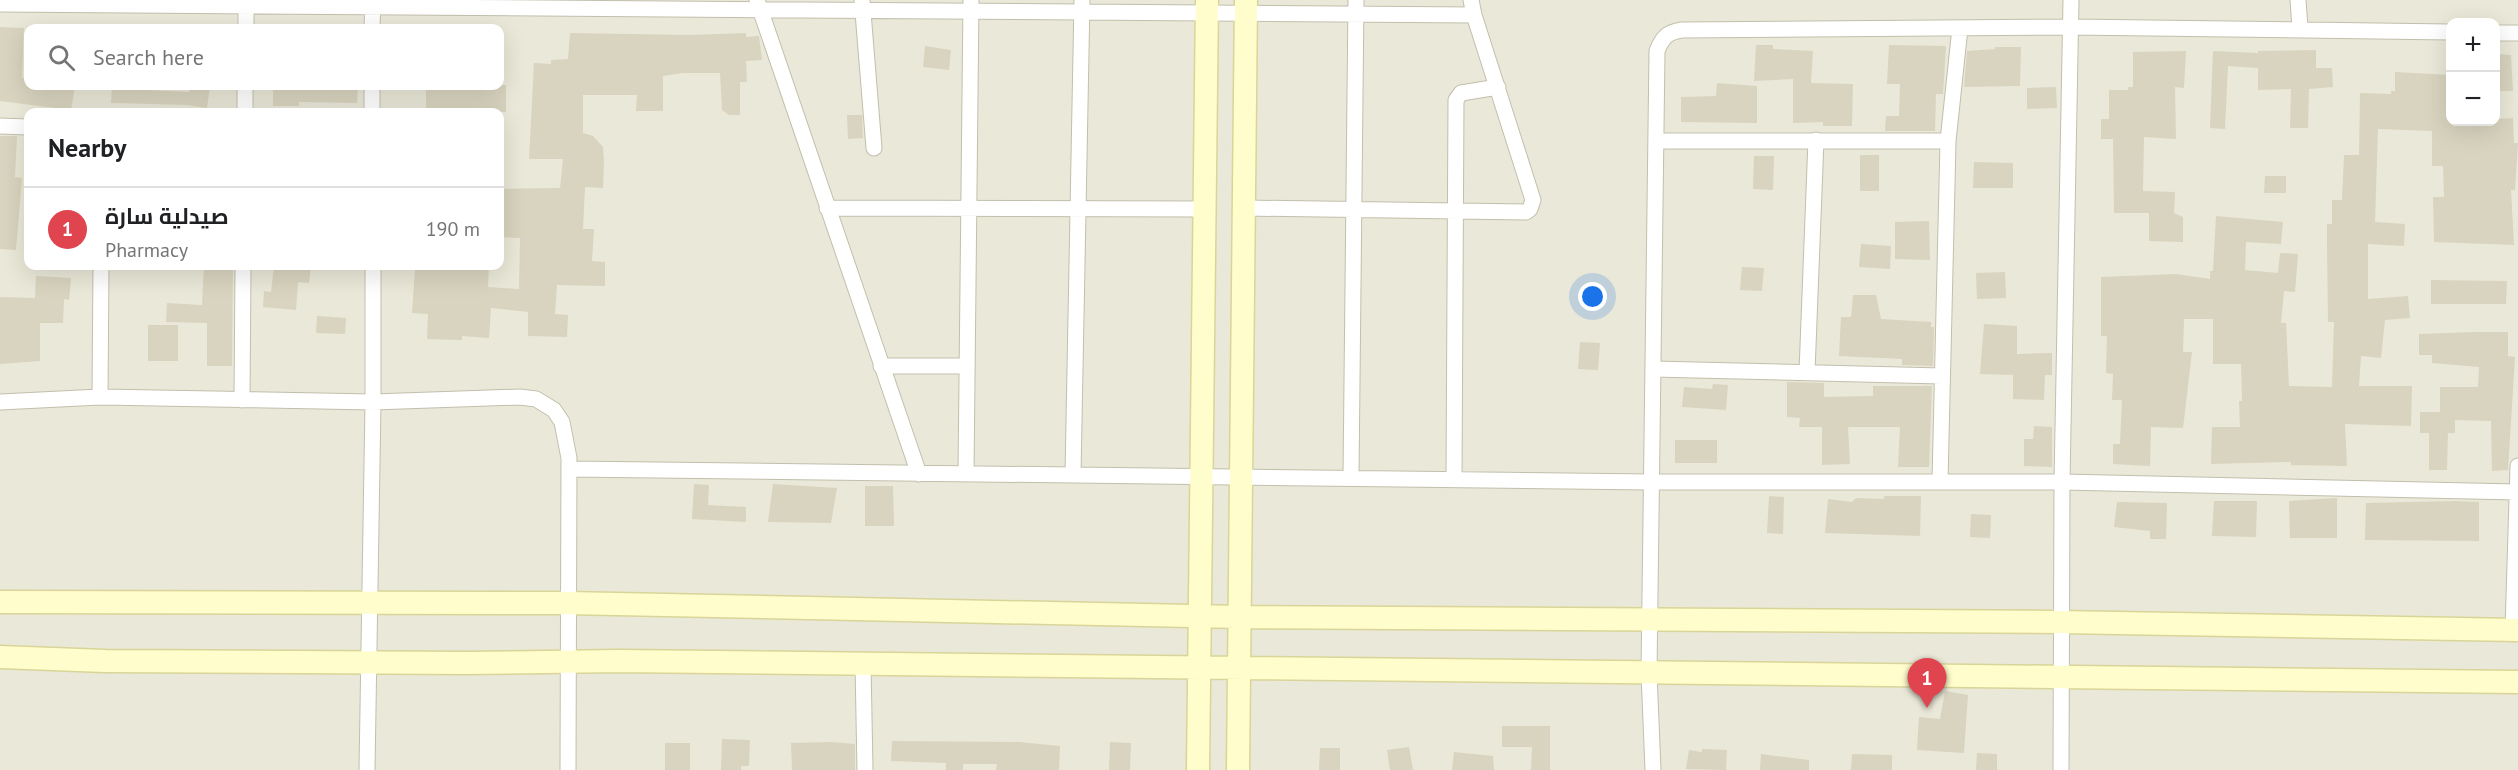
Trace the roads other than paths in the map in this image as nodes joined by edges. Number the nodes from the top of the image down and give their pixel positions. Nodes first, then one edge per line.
1 (2071, 0) edge
2 (2298, 0) edge
3 (0, 4) edge
4 (246, 4) edge
5 (373, 4) edge
6 (759, 5) edge
7 (862, 6) edge
8 (971, 6) edge
9 (1082, 6) edge
10 (1207, 7) edge
11 (1246, 7) edge
12 (1356, 7) edge
13 (1473, 7) edge
14 (246, 24) edge
15 (372, 24) edge
16 (2072, 27) junction
17 (1960, 28) junction
18 (2300, 28) junction
19 (2446, 32) edge
20 (2500, 33) edge
21 (2518, 33) edge
22 (1498, 87) junction
23 (245, 90) edge
24 (372, 90) edge
25 (245, 108) edge
26 (372, 108) edge
27 (0, 126) edge
28 (24, 127) edge
29 (1816, 140) junction
30 (1656, 141) junction
31 (1948, 141) junction
32 (874, 148) dead end
33 (827, 208) junction
34 (969, 208) junction
35 (1078, 208) junction
36 (1244, 208) junction
37 (1205, 209) junction
38 (1354, 209) junction
39 (1455, 211) junction
40 (100, 270) edge
41 (243, 270) edge
42 (372, 270) edge
43 (881, 366) junction
44 (967, 366) junction
45 (1653, 369) junction
46 (1807, 372) junction
47 (1942, 376) junction
48 (100, 397) junction
49 (242, 400) junction
50 (0, 402) edge
51 (373, 402) junction
52 (2518, 466) edge
53 (569, 469) junction
54 (919, 474) junction
55 (966, 474) junction
56 (1072, 475) junction
57 (1202, 476) junction
58 (1240, 477) junction
59 (1351, 477) junction
60 (1454, 478) junction
61 (1940, 481) junction
62 (1652, 482) junction
63 (2062, 482) junction
64 (2517, 492) edge
65 (0, 602) edge
66 (369, 602) junction
67 (567, 603) junction
68 (1200, 616) junction
69 (1239, 617) junction
70 (1650, 620) junction
71 (2061, 622) junction
72 (2515, 630) edge
73 (0, 657) edge
74 (369, 661) junction
75 (567, 661) junction
76 (863, 664) junction
77 (1240, 668) junction
78 (1199, 669) junction
79 (1649, 673) junction
80 (2062, 676) junction
81 (2518, 682) edge
82 (367, 770) edge
83 (568, 770) edge
84 (865, 770) edge
85 (1198, 770) edge
86 (1238, 770) edge
87 (1653, 770) edge
88 (2061, 770) edge

1 - 16 street
2 - 18 street
3 - 4 street
4 - 5 street
4 - 14 street
5 - 6 street
5 - 15 street
6 - 7 street
6 - 33 street
7 - 8 street
7 - 32 street
8 - 9 street
8 - 34 street
9 - 10 street
9 - 35 street
10 - 11 street
10 - 37 street
11 - 12 street
11 - 36 street
12 - 13 street
12 - 38 street
13 - 22 street
16 - 17 street
16 - 18 street
16 - 63 street
17 - 30 street
17 - 31 street
18 - 19 street
20 - 21 street
22 - 39 street
22 - 39 street
23 - 25 street
24 - 26 street
27 - 28 street
29 - 30 street
29 - 31 street
29 - 46 street
30 - 45 street
31 - 47 street
33 - 34 street
33 - 43 street
34 - 35 street
34 - 44 street
35 - 37 street
35 - 56 street
36 - 38 street
36 - 58 street
37 - 57 street
38 - 39 street
38 - 59 street
39 - 60 street
40 - 48 street
41 - 49 street
42 - 51 street
43 - 44 street
43 - 54 street
44 - 55 street
45 - 46 street
45 - 62 street
46 - 47 street
47 - 61 street
48 - 49 street
48 - 50 street
49 - 51 street
51 - 53 street
51 - 66 street
52 - 64 street
53 - 54 street
53 - 67 street
54 - 55 street
55 - 56 street
56 - 57 street
57 - 58 street
57 - 68 street
58 - 59 street
58 - 69 street
59 - 60 street
60 - 62 street
61 - 62 street
61 - 63 street
62 - 70 street
63 - 64 street
63 - 71 street
64 - 72 street
65 - 66 street
66 - 67 street
66 - 74 street
67 - 68 street
67 - 75 street
68 - 69 street
68 - 78 street
69 - 70 street
69 - 77 street
70 - 71 street
70 - 79 street
71 - 72 street
71 - 80 street
73 - 74 street
74 - 75 street
74 - 82 street
75 - 76 street
75 - 83 street
76 - 78 street
76 - 84 street
77 - 78 street
77 - 79 street
77 - 86 street
78 - 85 street
79 - 80 street
79 - 87 street
80 - 81 street
80 - 88 street

